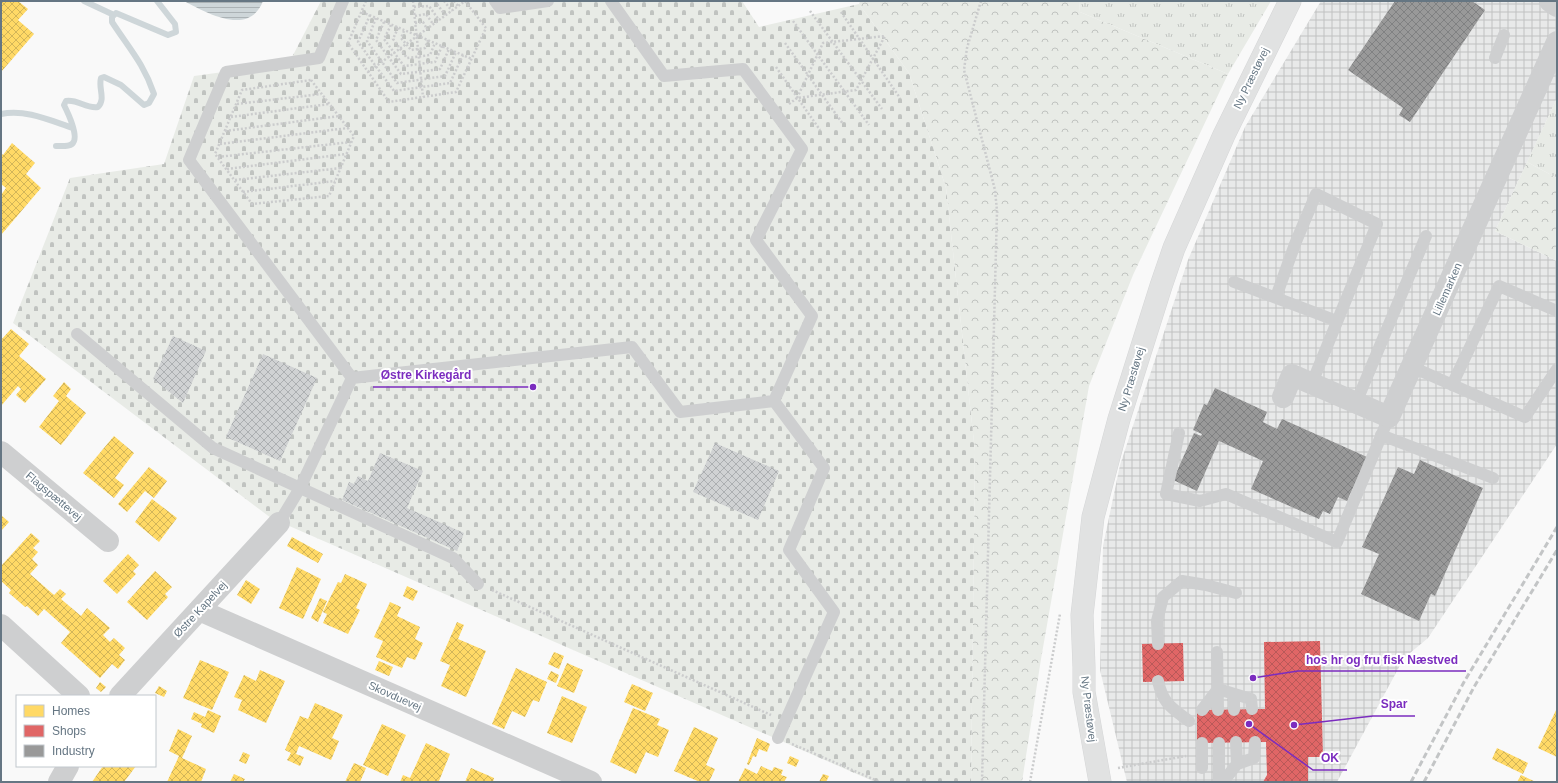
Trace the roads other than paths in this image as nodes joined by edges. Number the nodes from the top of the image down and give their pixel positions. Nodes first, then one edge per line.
1 (344, 1) edge
2 (495, 1) edge
3 (548, 1) edge
4 (611, 1) edge
5 (1290, 1) edge
6 (1550, 1) edge
7 (1557, 6) edge
8 (1504, 35) dead end
9 (1557, 42) edge
10 (1495, 58) dead end
11 (1426, 236) dead end
12 (1234, 282) dead end
13 (1276, 296) junction
14 (1557, 311) edge
15 (1337, 321) junction
16 (77, 334) dead end
17 (1412, 367) junction
18 (1557, 369) edge
19 (352, 378) junction
20 (1312, 383) junction
21 (1452, 385) junction
22 (1283, 396) dead end
23 (774, 401) junction
24 (1356, 402) junction
25 (1385, 426) junction
26 (1179, 433) dead end
27 (1, 452) edge
28 (1493, 478) dead end
29 (300, 488) junction
30 (280, 523) joint
31 (108, 541) dead end
32 (478, 584) road end
33 (1236, 593) dead end
34 (199, 610) junction
35 (1, 625) edge
36 (1158, 644) dead end
37 (1217, 652) dead end
38 (1158, 682) dead end
39 (1218, 689) junction
40 (1234, 694) junction
41 (78, 695) edge
42 (121, 695) edge
43 (1252, 709) dead end
44 (1202, 710) dead end
45 (1218, 710) dead end
46 (1234, 710) dead end
47 (1189, 721) dead end
48 (778, 738) road end
49 (1236, 742) dead end
50 (1255, 742) dead end
51 (1202, 743) dead end
52 (1219, 743) dead end
53 (1237, 764) junction
54 (67, 767) edge
55 (1202, 768) dead end
56 (1099, 777) edge
57 (58, 782) edge
58 (591, 782) edge
59 (1219, 782) edge
60 (1223, 782) edge

1 - 19 lane
2 - 3 lane
4 - 23 lane
5 - 56 street, Ny Præstøvej
6 - 7 street
8 - 10 lane
9 - 17 street, Lillemarken
11 - 24 lane
12 - 13 lane
13 - 15 lane
13 - 15 lane
14 - 21 lane
15 - 20 lane
16 - 29 lane
17 - 21 lane
17 - 25 street, Lillemarken
18 - 21 lane
19 - 23 lane
19 - 29 lane
20 - 22 street
20 - 24 street
23 - 48 lane
24 - 25 street
25 - 26 lane
25 - 28 lane
27 - 31 street, Flagspættevej
29 - 30 lane
29 - 32 lane
30 - 34 street, Østre Kapelvej
33 - 36 lane
34 - 42 street, Østre Kapelvej
34 - 58 street, Skovduevej
35 - 41 street
37 - 39 lane
38 - 47 lane
39 - 40 lane
39 - 44 lane
39 - 45 lane
40 - 43 lane
40 - 46 lane
49 - 53 lane
50 - 53 lane
51 - 55 lane
52 - 59 lane
53 - 60 lane
54 - 57 street

